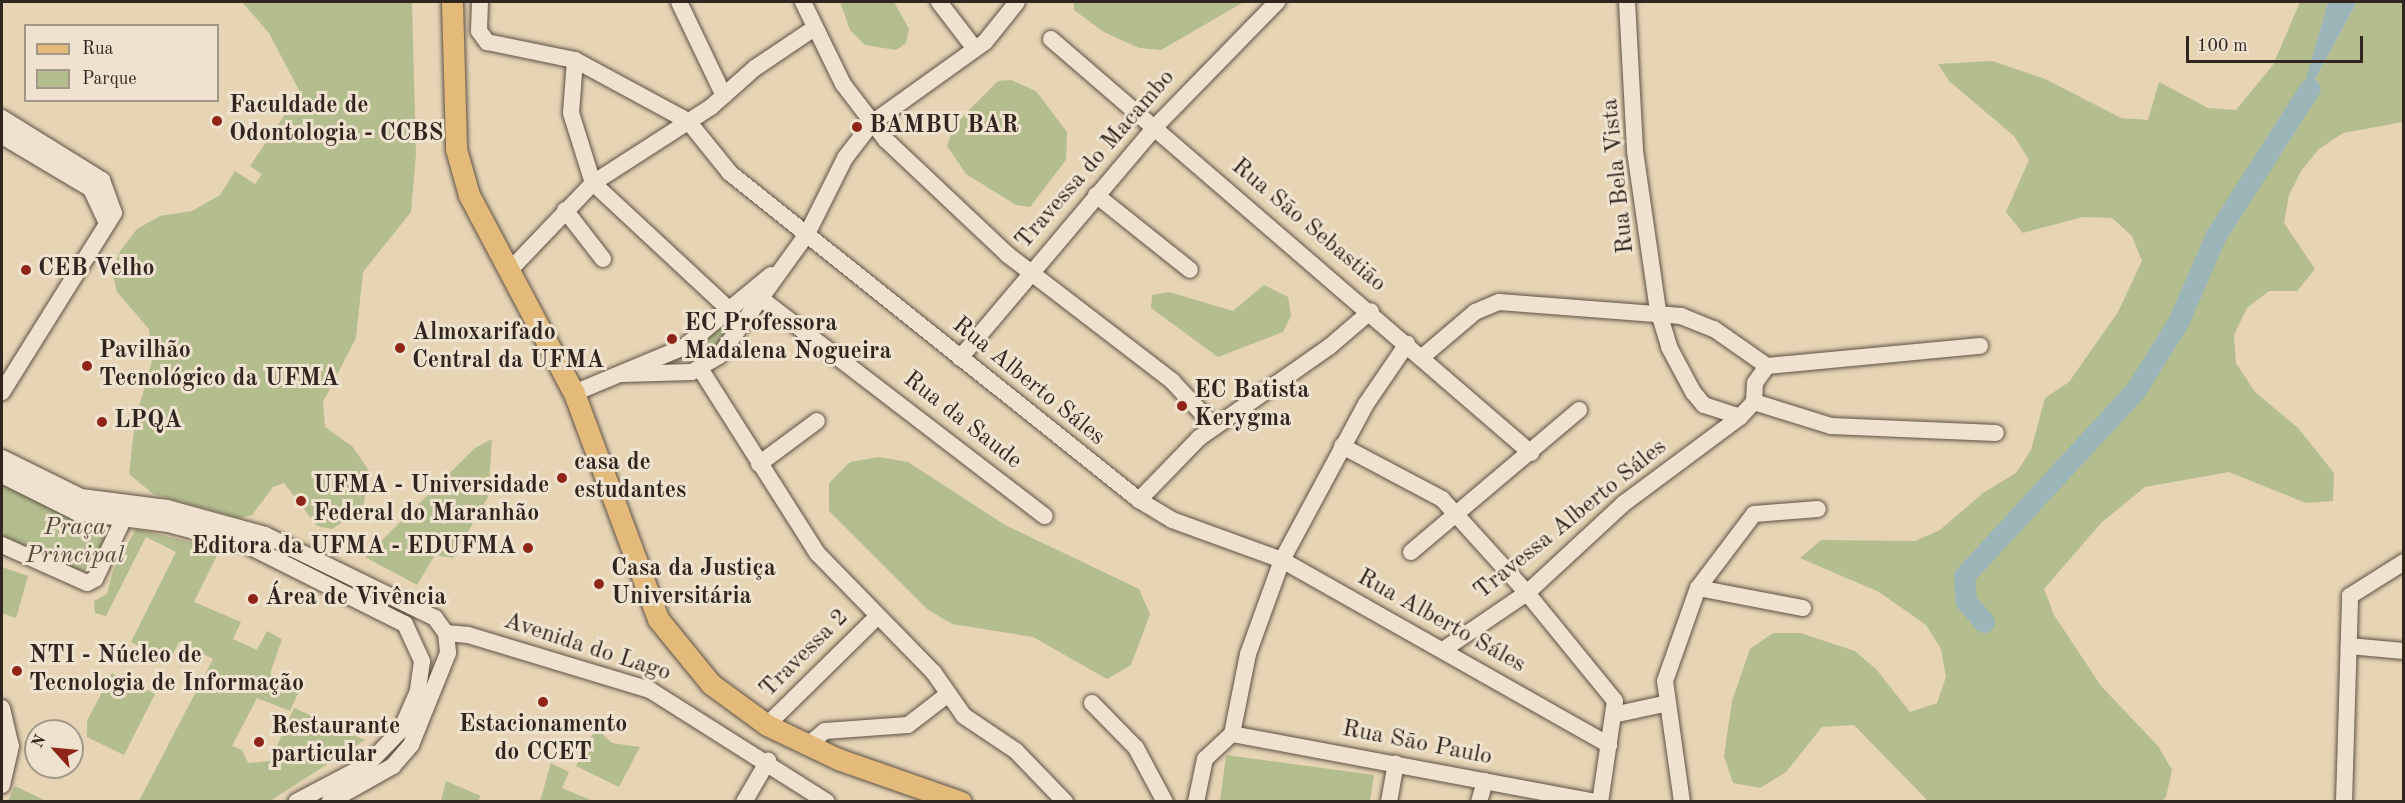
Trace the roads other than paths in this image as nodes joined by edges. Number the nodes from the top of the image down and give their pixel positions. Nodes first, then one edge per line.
1 (452, 2) edge
2 (480, 2) edge
3 (679, 2) edge
4 (802, 2) edge
5 (939, 2) edge
6 (1017, 2) edge
7 (1277, 2) edge
8 (1627, 2) edge
9 (813, 29) junction
10 (1051, 39) dead end
11 (975, 49) junction
12 (575, 60) junction
13 (724, 96) junction
14 (2, 118) edge
15 (688, 121) junction
16 (872, 123) junction
17 (1155, 127) junction
18 (2, 136) edge
19 (593, 183) junction
20 (1096, 195) junction
21 (565, 210) junction
22 (105, 231) junction
23 (807, 234) junction
24 (793, 254) junction
25 (603, 259) dead end
26 (1190, 270) dead end
27 (509, 271) junction
28 (1030, 272) junction
29 (763, 300) junction
30 (1371, 310) junction
31 (1658, 310) junction
32 (732, 312) junction
33 (1407, 344) junction
34 (1980, 346) dead end
35 (960, 358) junction
36 (1421, 358) junction
37 (1767, 366) junction
38 (701, 370) junction
39 (622, 374) junction
40 (2, 392) edge
41 (574, 393) junction
42 (1754, 402) junction
43 (1579, 410) dead end
44 (1740, 417) junction
45 (817, 421) dead end
46 (1214, 426) junction
47 (1996, 433) dead end
48 (1342, 446) junction
49 (1531, 453) junction
50 (2, 458) edge
51 (759, 464) junction
52 (2, 475) edge
53 (1139, 500) junction
54 (96, 508) junction
55 (1818, 509) dead end
56 (1456, 515) junction
57 (1045, 516) dead end
58 (124, 518) junction
59 (2, 545) edge
60 (1411, 552) dead end
61 (1282, 560) junction
62 (2403, 562) edge
63 (1698, 588) junction
64 (1527, 593) junction
65 (1803, 608) dead end
66 (876, 617) junction
67 (446, 633) junction
68 (2349, 646) junction
69 (1443, 650) junction
70 (2403, 651) edge
71 (947, 694) junction
72 (1668, 703) junction
73 (1092, 704) dead end
74 (2, 708) edge
75 (1613, 715) junction
76 (767, 725) junction
77 (1232, 734) junction
78 (1609, 745) junction
79 (807, 746) junction
80 (768, 761) junction
81 (1396, 764) junction
82 (3, 777) edge
83 (1485, 781) junction
84 (297, 801) edge
85 (329, 801) edge
86 (744, 801) edge
87 (827, 801) edge
88 (961, 801) edge
89 (1065, 801) edge
90 (1165, 801) edge
91 (1196, 801) edge
92 (1389, 801) edge
93 (1479, 801) edge
94 (1594, 801) edge
95 (1600, 801) edge
96 (1682, 801) edge
97 (2344, 801) edge

1 - 27 main road
2 - 12 street, Rua Alberto Sáles
3 - 13 street
4 - 9 street
5 - 11 street
6 - 11 street
7 - 17 street, Travessa do Macambo
8 - 31 street, Rua Bela Vista
9 - 13 street
9 - 16 street
10 - 17 street, Rua São Sebastião
11 - 16 street
12 - 15 street, Rua Alberto Sáles
12 - 19 street
13 - 15 street
14 - 22 street
15 - 19 street
15 - 23 street, Rua Alberto Sáles
16 - 23 street
16 - 28 street
17 - 20 street, Travessa do Macambo
17 - 30 street, Rua São Sebastião
18 - 22 street
19 - 21 street
19 - 32 street
20 - 26 street
20 - 28 street, Travessa do Macambo
21 - 25 street
21 - 27 street
22 - 40 street
23 - 24 street
23 - 35 street, Rua Alberto Sáles
24 - 29 street
24 - 32 street
27 - 41 main road
28 - 35 street, Travessa do Macambo
28 - 46 street
29 - 38 street
29 - 57 street, Rua da Saude
30 - 33 street, Rua São Sebastião
30 - 46 street
31 - 36 street
31 - 37 street
31 - 44 street, Rua Bela Vista
32 - 39 street
33 - 36 street, Rua São Sebastião
33 - 48 street
34 - 37 street
35 - 53 street, Rua Alberto Sáles
36 - 49 street, Rua São Sebastião
37 - 42 street, Travessa Alberto Sáles
38 - 39 street
38 - 51 street
39 - 41 street
41 - 76 main road
42 - 44 street, Travessa Alberto Sáles
42 - 47 street
43 - 49 street
44 - 64 street, Travessa Alberto Sáles
45 - 51 street
46 - 53 street
48 - 56 street
48 - 61 street
49 - 56 street
50 - 54 street
51 - 66 street
52 - 54 street
53 - 61 street, Rua Alberto Sáles
54 - 58 street
54 - 67 street
55 - 63 street
56 - 60 street
56 - 64 street
58 - 59 street
58 - 84 street
61 - 69 street, Rua Alberto Sáles
61 - 77 street
62 - 68 street
63 - 65 street
63 - 72 street
64 - 69 street, Travessa Alberto Sáles
64 - 75 street
66 - 71 street
66 - 76 street, Travessa 2
67 - 80 street, Avenida do Lago
67 - 85 street
68 - 70 street
68 - 97 street
69 - 78 street, Rua Alberto Sáles
71 - 79 street
71 - 89 street
72 - 75 street
72 - 96 street
73 - 90 street
74 - 82 street
75 - 78 street
76 - 79 main road
77 - 81 street, Rua São Paulo
77 - 91 street
78 - 95 street
79 - 88 main road
80 - 86 street
80 - 87 street, Avenida do Lago
81 - 83 street, Rua São Paulo
81 - 92 street
83 - 93 street
83 - 94 street, Rua São Paulo

